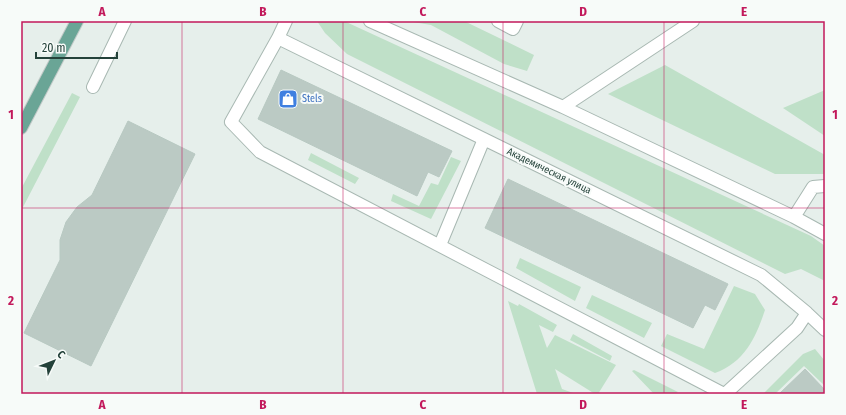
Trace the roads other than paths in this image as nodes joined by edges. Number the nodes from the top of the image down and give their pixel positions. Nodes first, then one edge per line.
1 (78, 21) edge
2 (125, 21) edge
3 (286, 21) edge
4 (370, 21) edge
5 (498, 21) edge
6 (517, 21) edge
7 (693, 21) edge
8 (278, 38) junction
9 (93, 87) dead end
10 (563, 108) junction
11 (21, 128) edge
12 (484, 139) junction
13 (825, 186) edge
14 (794, 217) junction
15 (825, 234) edge
16 (440, 245) junction
17 (807, 312) junction
18 (825, 330) edge
19 (725, 394) edge

1 - 11 main road
2 - 9 street
3 - 8 street
4 - 10 street
5 - 6 street
7 - 10 street
8 - 12 street, Академическая улица
8 - 16 street
10 - 14 street
12 - 16 street
12 - 17 street, Академическая улица
13 - 14 street
14 - 15 street
16 - 19 street
17 - 18 street, Академическая улица
17 - 19 street

